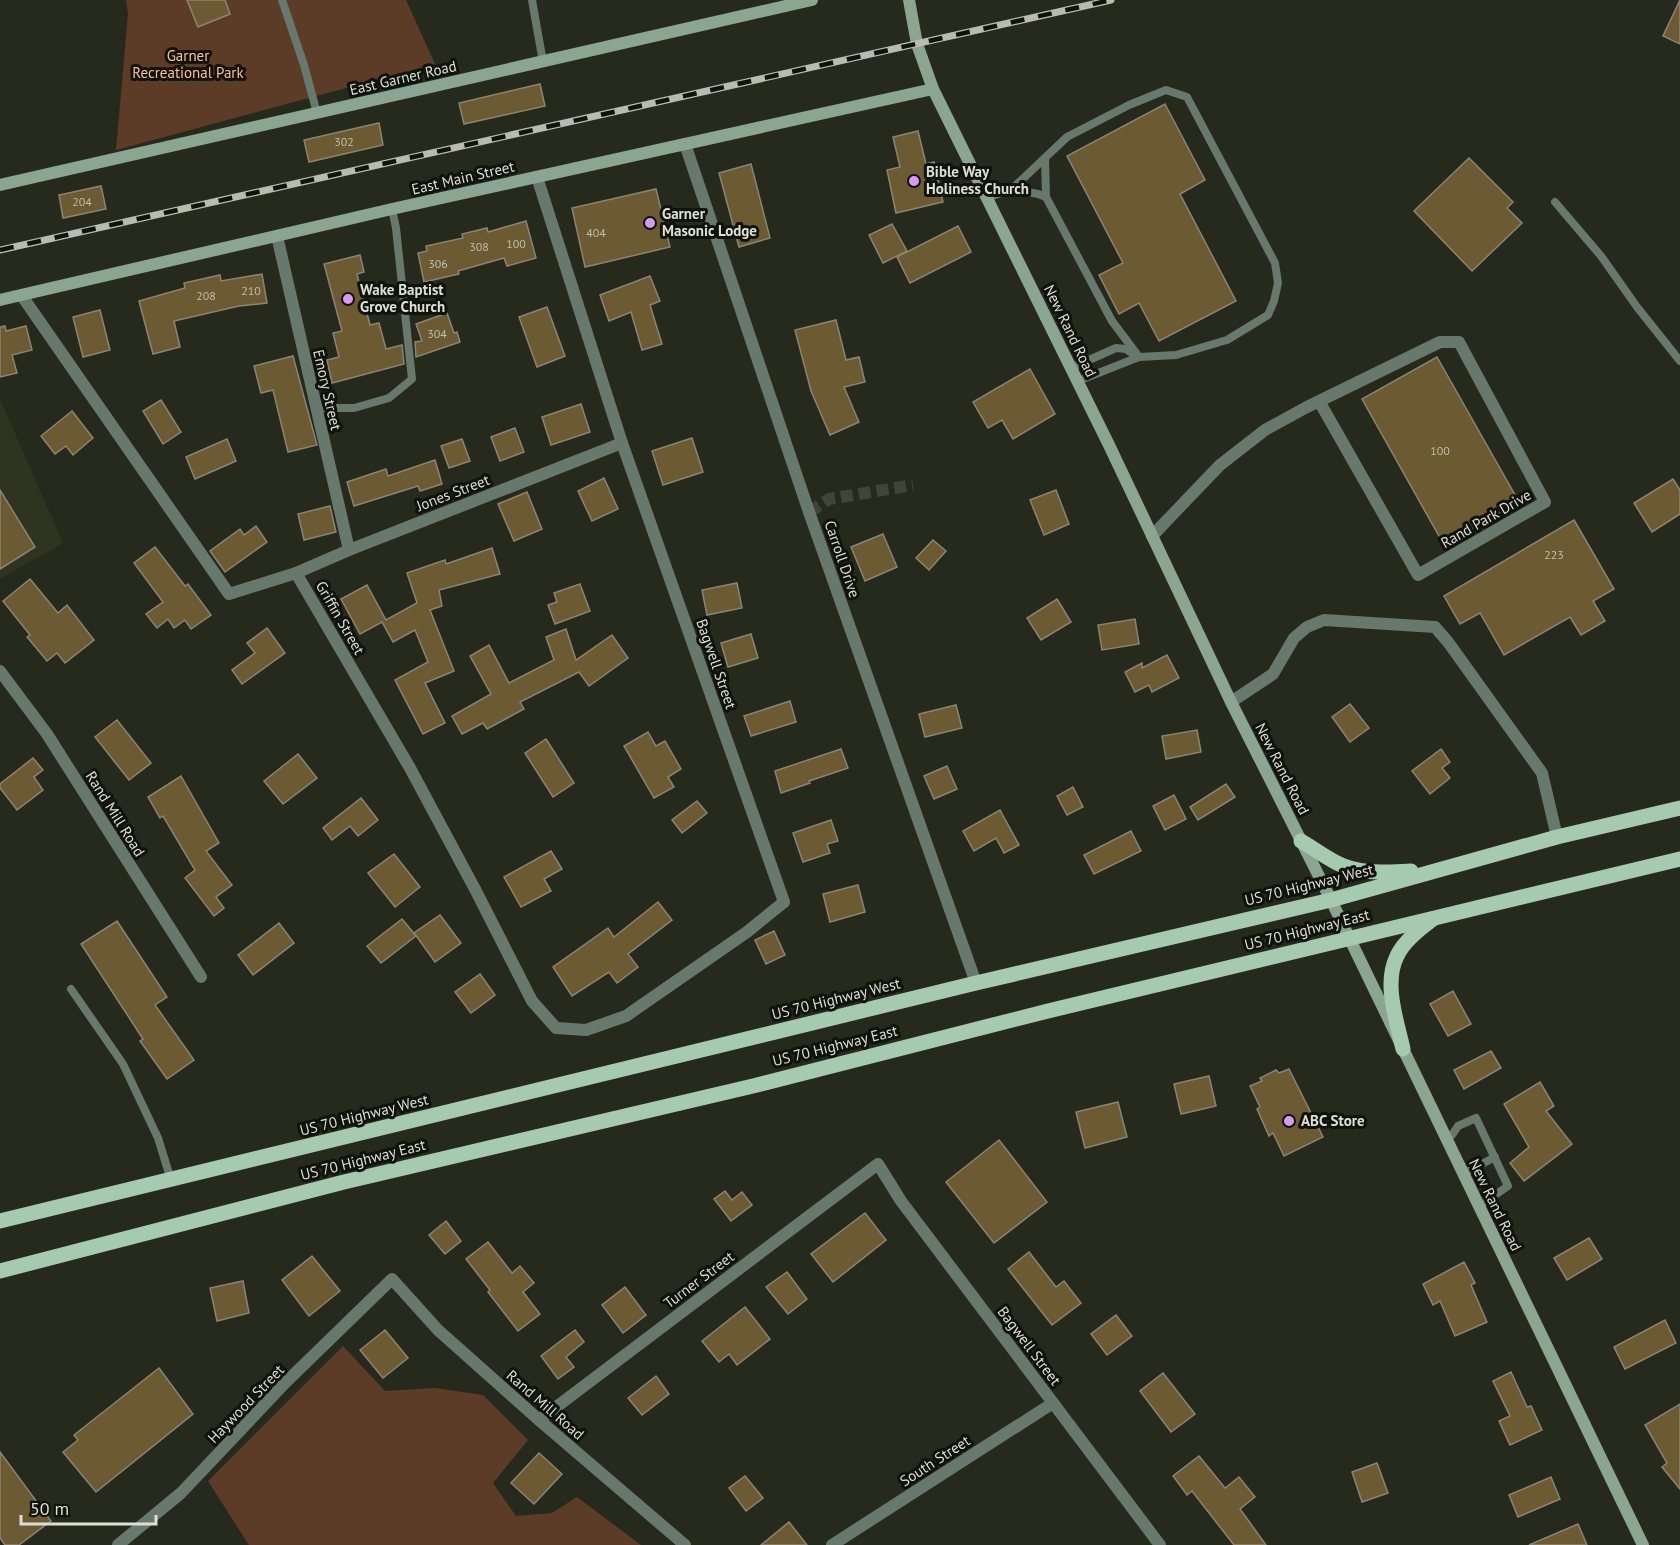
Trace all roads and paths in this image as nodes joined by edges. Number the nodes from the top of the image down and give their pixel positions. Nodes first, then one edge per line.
1 (282, 0) edge
2 (532, 0) edge
3 (812, 0) edge
4 (909, 0) edge
5 (543, 62) junction
6 (933, 89) junction
7 (317, 113) junction
8 (685, 144) junction
9 (1044, 158) junction
10 (537, 177) junction
11 (0, 185) edge
12 (1012, 189) junction
13 (1046, 197) junction
14 (987, 198) junction
15 (1555, 202) dead end
16 (392, 209) junction
17 (277, 236) junction
18 (22, 296) junction
19 (0, 300) edge
20 (1139, 357) junction
21 (1680, 361) edge
22 (1071, 368) junction
23 (1078, 381) junction
24 (1319, 401) junction
25 (316, 408) junction
26 (622, 443) junction
27 (1152, 536) junction
28 (349, 550) junction
29 (296, 573) junction
30 (0, 671) edge
31 (1232, 702) junction
32 (1680, 808) edge
33 (1557, 837) junction
34 (1301, 841) junction
35 (1680, 859) edge
36 (1438, 870) junction
37 (1330, 900) junction
38 (1435, 918) junction
39 (1348, 938) junction
40 (201, 977) dead end
41 (976, 983) junction
42 (71, 989) dead end
43 (553, 1024) joint
44 (1403, 1049) junction
45 (1445, 1138) junction
46 (1495, 1157) junction
47 (878, 1164) joint
48 (1462, 1174) junction
49 (171, 1180) junction
50 (1479, 1206) junction
51 (0, 1221) edge
52 (0, 1271) edge
53 (392, 1279) joint
54 (1053, 1403) junction
55 (539, 1420) junction
56 (118, 1545) edge
57 (685, 1545) edge
58 (832, 1545) edge
59 (1160, 1545) edge
60 (1643, 1545) edge

1 - 7 lane
2 - 5 lane
3 - 5 street, East Garner Road
4 - 6 street, New Rand Road
5 - 7 street, East Garner Road
6 - 8 street, East Main Street
6 - 14 street, New Rand Road
7 - 11 street, East Garner Road
8 - 10 street, East Main Street
8 - 41 street, Carroll Drive
9 - 12 lane
9 - 13 lane
9 - 20 lane
10 - 16 street, East Main Street
10 - 26 street, Bagwell Street
12 - 13 lane
12 - 14 lane
13 - 20 lane
14 - 22 street, New Rand Road
15 - 21 lane
16 - 17 street, East Main Street
16 - 25 lane
17 - 18 street, East Main Street
17 - 25 street, Emory Street
18 - 19 street, East Main Street
18 - 29 street, Griffin Street
20 - 22 lane
20 - 23 lane
22 - 23 street, New Rand Road
23 - 27 street, New Rand Road
24 - 24 street, Rand Park Drive
24 - 27 street, Rand Park Drive
25 - 28 street, Emory Street
26 - 28 street, Jones Street
26 - 43 street, Bagwell Street
27 - 31 street, New Rand Road
28 - 29 street, Jones Street
29 - 43 street, Griffin Street
30 - 40 street, Rand Mill Road
31 - 33 street
31 - 34 street, New Rand Road
32 - 33 main road, US 70 Highway West
33 - 36 main road, US 70 Highway West
34 - 36 main road
34 - 37 street, New Rand Road
35 - 38 main road, US 70 Highway East
36 - 37 main road, US 70 Highway West
37 - 39 street, New Rand Road
37 - 41 main road, US 70 Highway West
38 - 39 main road, US 70 Highway East
38 - 44 main road
39 - 44 street, New Rand Road
39 - 52 main road, US 70 Highway East
41 - 49 main road, US 70 Highway West
42 - 49 lane
44 - 45 street, New Rand Road
45 - 46 lane
45 - 48 street, New Rand Road
46 - 48 lane
46 - 50 lane
47 - 54 street, Bagwell Street
47 - 55 street, Turner Street
48 - 50 street, New Rand Road
49 - 51 main road, US 70 Highway West
50 - 60 street, New Rand Road
53 - 55 street, Rand Mill Road
53 - 56 street, Haywood Street
54 - 58 street, South Street
54 - 59 street, Bagwell Street
55 - 57 street, Rand Mill Road

